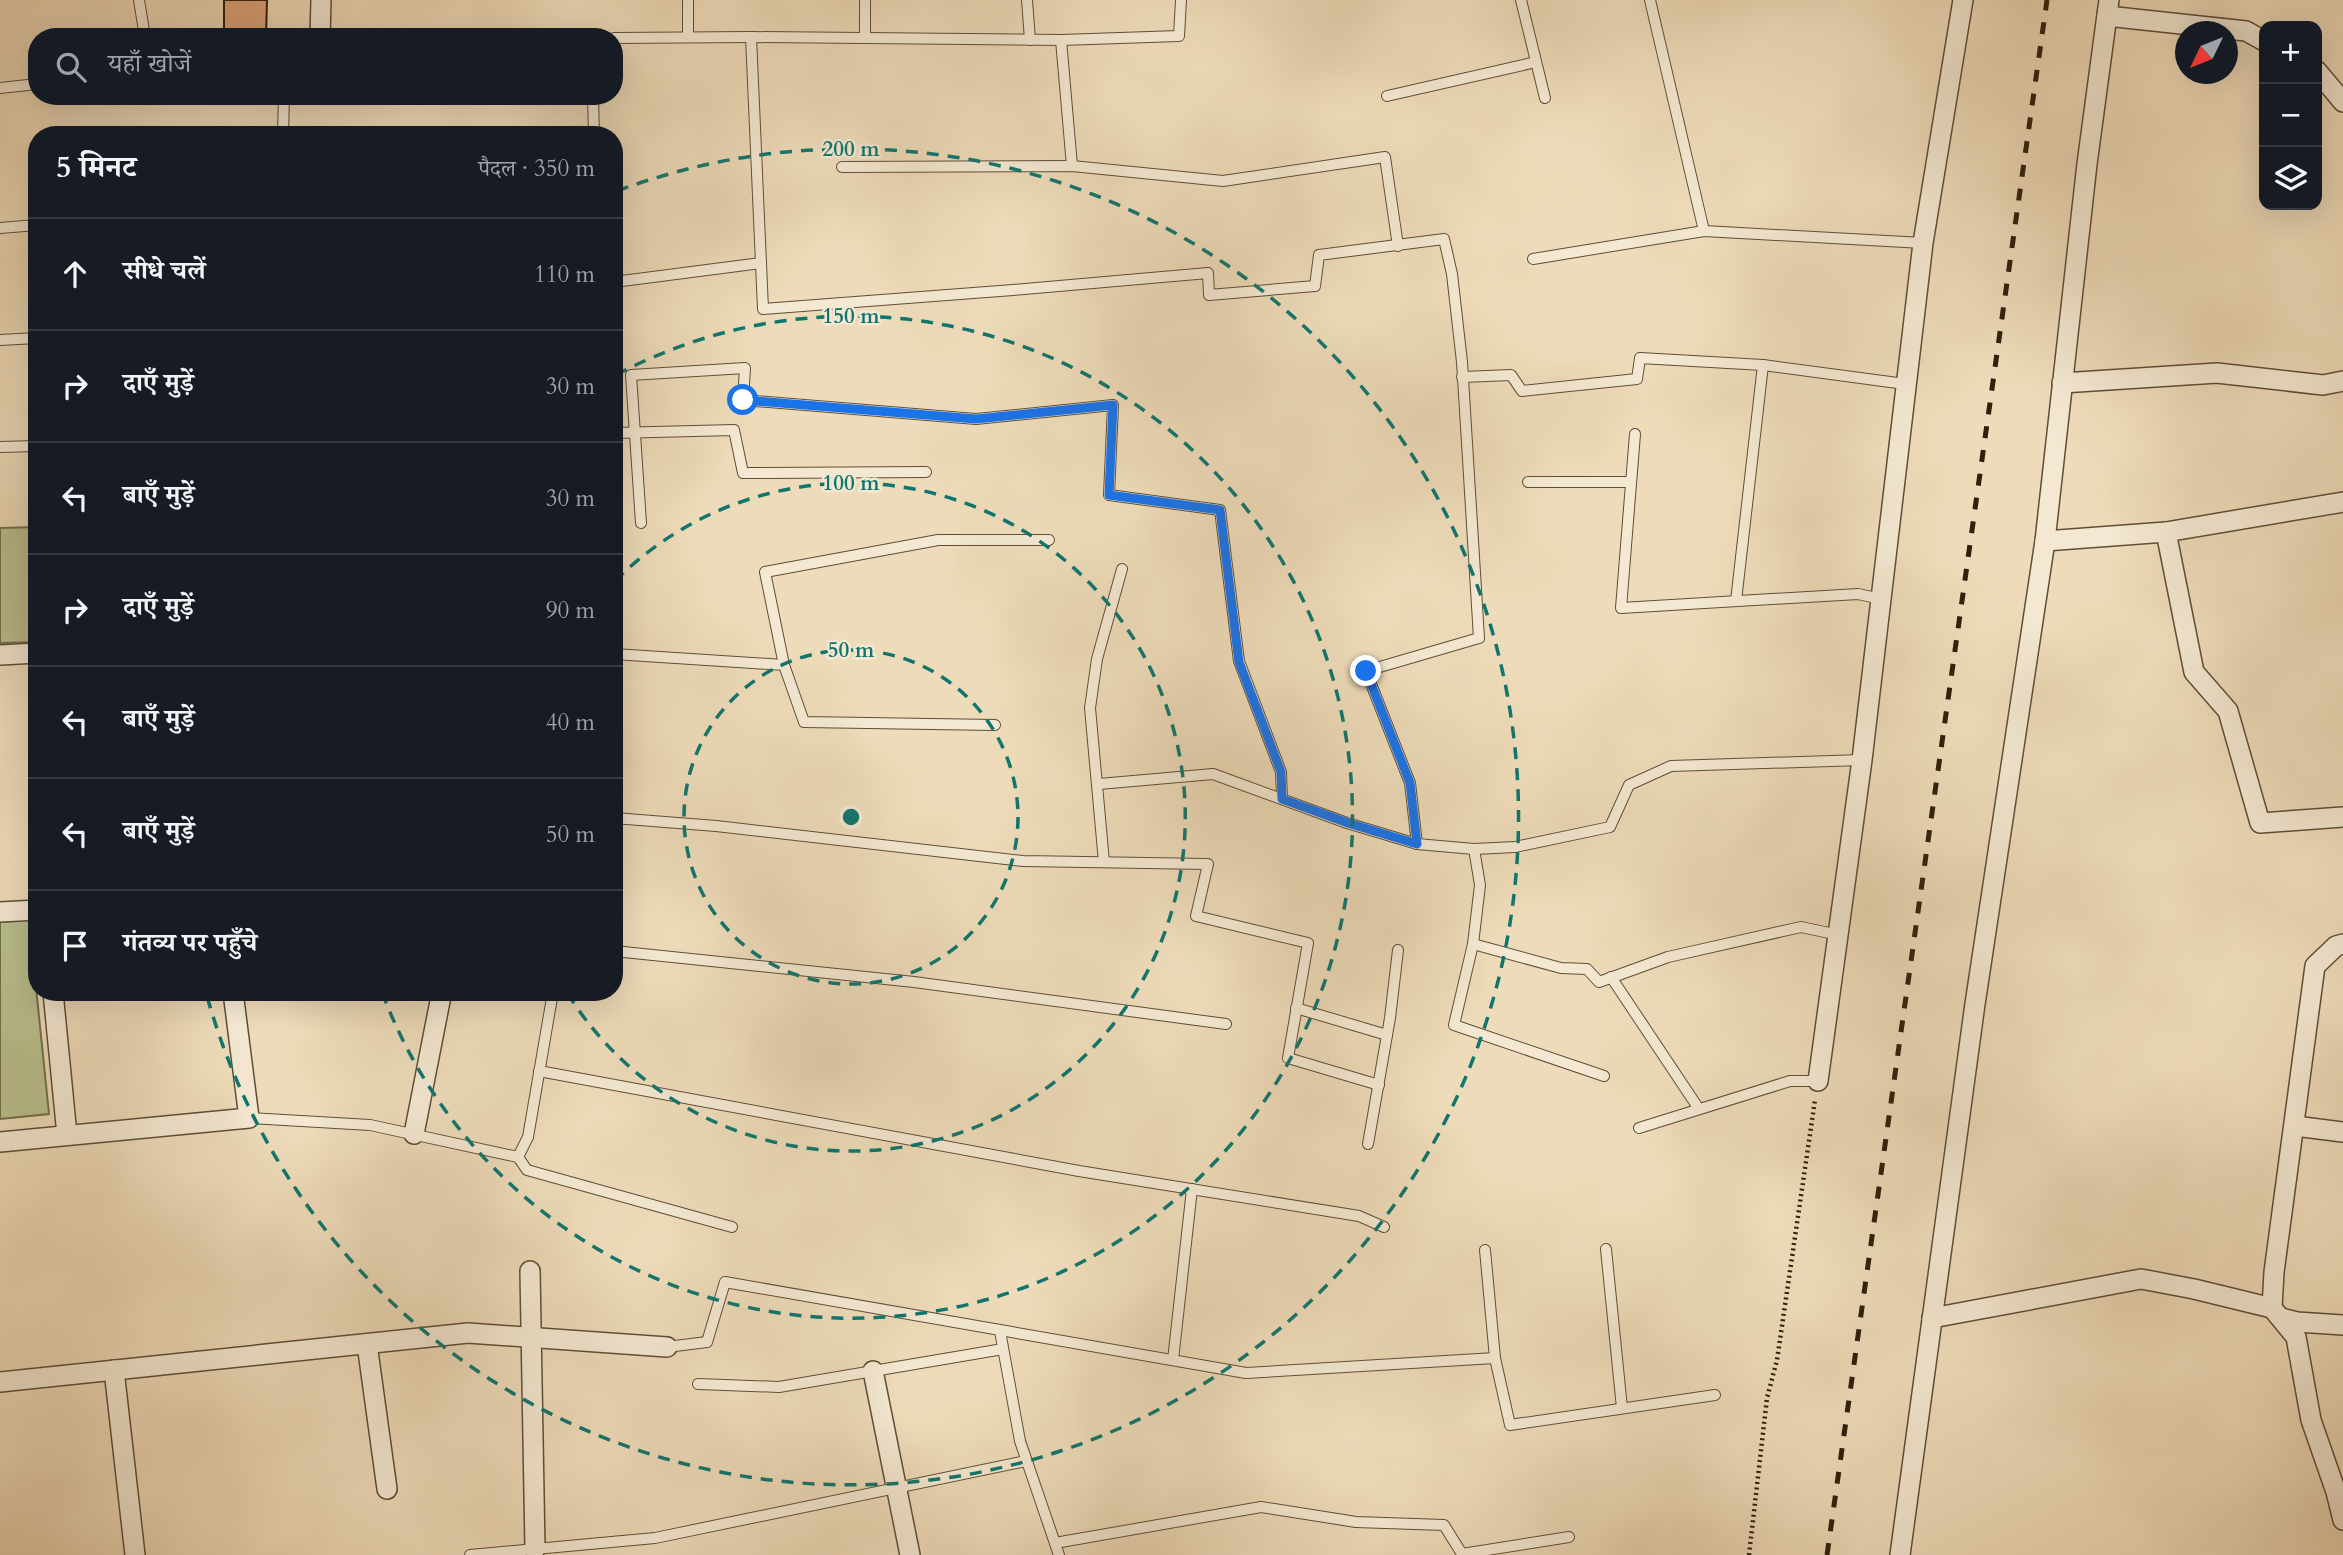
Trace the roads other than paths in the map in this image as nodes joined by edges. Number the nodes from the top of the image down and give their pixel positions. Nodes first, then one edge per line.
1 (139, 0) edge
2 (321, 0) edge
3 (688, 0) edge
4 (864, 0) edge
5 (1027, 0) edge
6 (1181, 0) edge
7 (1521, 0) edge
8 (1650, 0) edge
9 (1964, 0) edge
10 (2108, 8) edge
11 (144, 28) edge
12 (320, 28) edge
13 (688, 37) junction
14 (751, 37) junction
15 (623, 38) edge
16 (865, 38) junction
17 (2259, 38) edge
18 (1030, 40) junction
19 (1061, 40) junction
20 (1536, 62) junction
21 (2322, 77) edge
22 (28, 85) edge
23 (0, 88) edge
24 (1387, 96) dead end
25 (1545, 98) dead end
26 (2343, 102) edge
27 (284, 105) edge
28 (593, 105) edge
29 (283, 126) edge
30 (594, 126) edge
31 (1072, 166) junction
32 (842, 167) dead end
33 (28, 226) edge
34 (0, 228) edge
35 (1704, 231) junction
36 (1923, 243) junction
37 (1398, 246) junction
38 (1533, 258) dead end
39 (761, 263) junction
40 (623, 281) edge
41 (28, 338) edge
42 (0, 340) edge
43 (1763, 365) junction
44 (1462, 377) junction
45 (2343, 381) edge
46 (2062, 383) junction
47 (1905, 384) junction
48 (636, 432) junction
49 (623, 433) edge
50 (1635, 434) dead end
51 (28, 446) edge
52 (0, 447) edge
53 (926, 472) dead end
54 (1528, 482) dead end
55 (1631, 482) junction
56 (2343, 502) edge
57 (641, 523) dead end
58 (2166, 532) junction
59 (1049, 540) dead end
60 (2045, 541) junction
61 (1122, 569) dead end
62 (1881, 599) junction
63 (1736, 601) junction
64 (28, 653) edge
65 (0, 655) edge
66 (623, 655) edge
67 (784, 665) junction
68 (995, 725) dead end
69 (1862, 760) junction
70 (1098, 784) junction
71 (1282, 799) junction
72 (2343, 817) edge
73 (623, 819) edge
74 (1417, 844) junction
75 (1474, 849) junction
76 (1104, 862) junction
77 (28, 910) edge
78 (0, 912) edge
79 (1839, 935) junction
80 (1473, 944) junction
81 (2343, 944) edge
82 (1398, 950) dead end
83 (623, 952) edge
84 (1611, 978) junction
85 (54, 1001) edge
86 (234, 1001) edge
87 (439, 1001) edge
88 (552, 1001) edge
89 (1296, 1008) junction
90 (1226, 1024) dead end
91 (1387, 1035) junction
92 (540, 1071) junction
93 (1604, 1076) dead end
94 (1818, 1082) joint
95 (1380, 1085) junction
96 (1699, 1109) junction
97 (248, 1118) junction
98 (2295, 1125) junction
99 (1639, 1128) dead end
100 (2343, 1132) edge
101 (67, 1135) junction
102 (414, 1135) junction
103 (0, 1142) edge
104 (1368, 1144) dead end
105 (518, 1157) junction
106 (1192, 1189) junction
107 (732, 1227) dead end
108 (1384, 1227) dead end
109 (1606, 1249) dead end
110 (1485, 1250) dead end
111 (530, 1271) dead end
112 (2277, 1313) junction
113 (1932, 1318) junction
114 (2343, 1325) edge
115 (1000, 1331) junction
116 (530, 1338) junction
117 (367, 1344) junction
118 (667, 1347) joint
119 (1003, 1349) junction
120 (1495, 1358) junction
121 (1173, 1360) junction
122 (114, 1370) junction
123 (873, 1371) junction
124 (0, 1382) edge
125 (698, 1384) dead end
126 (1715, 1395) dead end
127 (1622, 1408) junction
128 (1026, 1461) junction
129 (897, 1488) junction
130 (387, 1489) dead end
131 (2339, 1492) edge
132 (2343, 1520) edge
133 (1569, 1537) dead end
134 (1055, 1544) junction
135 (535, 1549) junction
136 (135, 1555) edge
137 (470, 1555) edge
138 (910, 1555) edge
139 (1059, 1555) edge
140 (1900, 1555) edge

1 - 11 lane
2 - 12 street
3 - 13 lane
4 - 16 lane
5 - 18 lane
6 - 19 lane
7 - 20 lane
8 - 35 lane
9 - 36 street
10 - 17 street
10 - 46 street
13 - 14 lane
13 - 15 lane
14 - 16 lane
14 - 39 lane
16 - 18 lane
18 - 19 lane
19 - 31 lane
20 - 24 lane
20 - 25 lane
21 - 26 street
22 - 23 lane
27 - 29 lane
28 - 30 lane
31 - 32 lane
31 - 37 lane
33 - 34 lane
35 - 36 lane
35 - 38 lane
36 - 47 street
37 - 39 lane
37 - 44 lane
39 - 40 lane
41 - 42 lane
43 - 44 lane
43 - 47 lane
43 - 63 lane
44 - 74 lane
45 - 46 street
46 - 60 street
47 - 62 street
48 - 49 lane
48 - 53 lane
48 - 57 lane
48 - 71 lane
50 - 55 lane
51 - 52 lane
54 - 55 lane
55 - 63 lane
56 - 58 street
58 - 60 street
58 - 72 street
59 - 67 lane
60 - 113 street
61 - 70 lane
62 - 63 lane
62 - 69 street
64 - 65 street
66 - 67 lane
67 - 68 lane
69 - 75 lane
69 - 79 street
70 - 71 lane
70 - 76 lane
71 - 74 lane
73 - 76 lane
74 - 75 lane
75 - 80 lane
76 - 89 lane
77 - 78 street
79 - 84 lane
79 - 94 street
80 - 84 lane
80 - 93 lane
81 - 98 street
82 - 91 lane
83 - 90 lane
84 - 96 lane
85 - 101 street
86 - 97 street
87 - 102 street
88 - 92 lane
89 - 91 lane
89 - 95 lane
91 - 95 lane
92 - 105 lane
92 - 106 lane
94 - 96 lane
95 - 104 lane
96 - 99 lane
97 - 101 street
97 - 102 lane
98 - 100 street
98 - 112 street
101 - 103 street
102 - 105 lane
105 - 107 lane
106 - 108 lane
106 - 121 lane
109 - 127 lane
110 - 120 lane
111 - 116 street
112 - 113 street
112 - 114 street
112 - 131 street
113 - 140 street
115 - 118 lane
115 - 119 lane
115 - 121 lane
116 - 117 street
116 - 118 street
116 - 135 street
117 - 122 street
117 - 130 street
119 - 123 lane
119 - 128 lane
120 - 121 lane
120 - 127 lane
122 - 124 street
122 - 136 street
123 - 125 lane
123 - 129 street
126 - 127 lane
128 - 129 lane
128 - 134 lane
129 - 135 lane
129 - 138 street
131 - 132 street
133 - 134 lane
134 - 139 lane
135 - 137 lane

